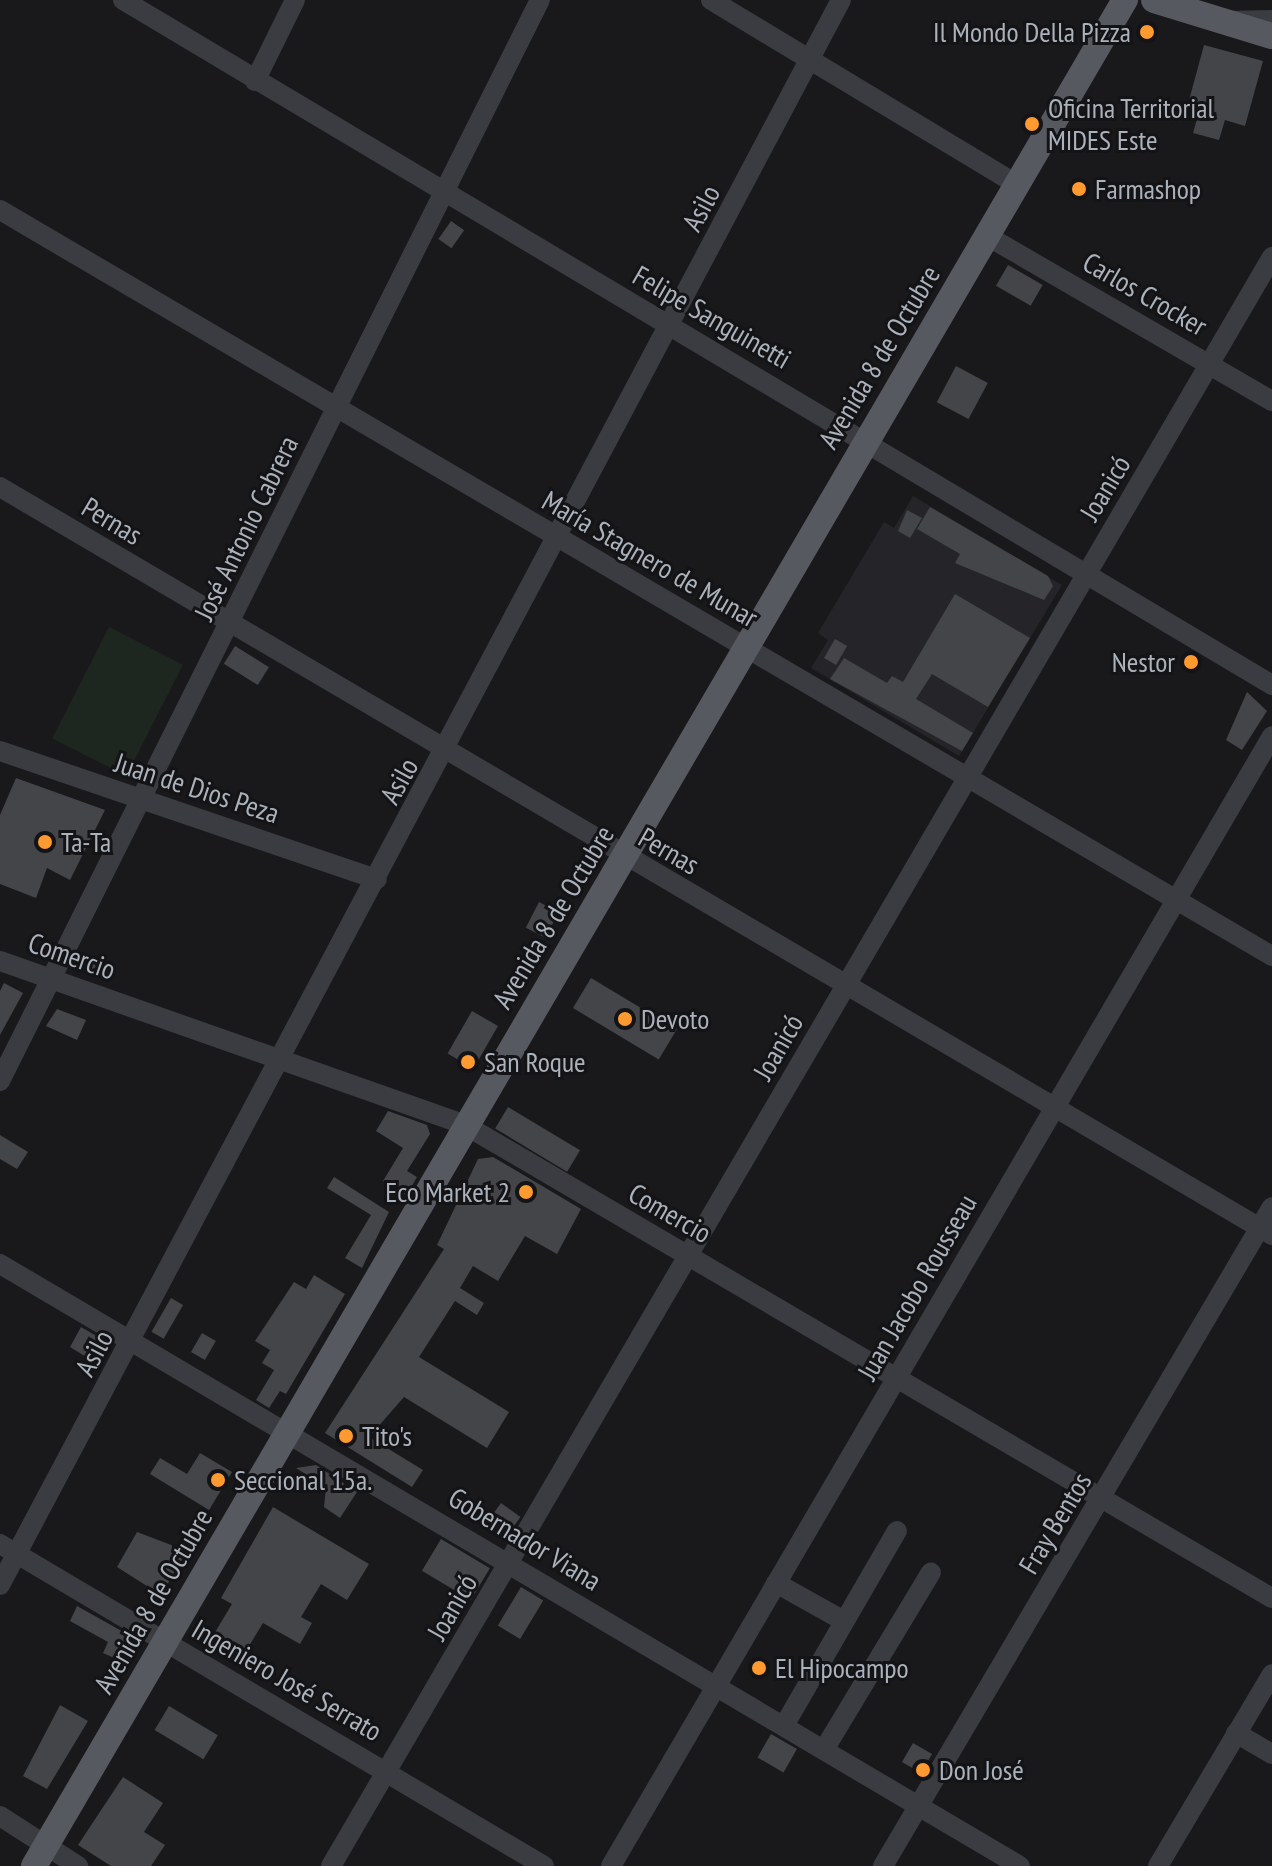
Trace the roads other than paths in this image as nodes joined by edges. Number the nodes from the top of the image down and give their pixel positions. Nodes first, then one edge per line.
1 (123, 0) edge
2 (295, 0) edge
3 (540, 0) edge
4 (711, 0) edge
5 (841, 0) edge
6 (1125, 0) edge
7 (1154, 0) edge
8 (1272, 20) edge
9 (1224, 21) junction
10 (1272, 36) edge
11 (811, 59) junction
12 (255, 81) junction
13 (1019, 186) junction
14 (444, 193) junction
15 (0, 210) edge
16 (989, 237) junction
17 (1272, 257) edge
18 (670, 326) junction
19 (1211, 365) junction
20 (1272, 401) edge
21 (335, 410) junction
22 (867, 438) junction
23 (0, 487) edge
24 (556, 536) junction
25 (1087, 574) junction
26 (230, 624) junction
27 (745, 647) junction
28 (1272, 685) edge
29 (1272, 736) edge
30 (0, 751) edge
31 (446, 752) junction
32 (968, 777) junction
33 (141, 802) junction
34 (626, 860) junction
35 (377, 879) junction
36 (1176, 900) junction
37 (1272, 956) edge
38 (0, 961) edge
39 (51, 978) junction
40 (847, 984) junction
41 (281, 1059) junction
42 (0, 1081) edge
43 (1054, 1109) junction
44 (465, 1125) junction
45 (1272, 1207) edge
46 (1266, 1232) edge
47 (688, 1256) junction
48 (0, 1264) edge
49 (133, 1341) junction
50 (897, 1378) junction
51 (290, 1432) junction
52 (1102, 1500) junction
53 (897, 1531) dead end
54 (8, 1549) edge
55 (510, 1563) junction
56 (931, 1572) dead end
57 (776, 1583) junction
58 (0, 1585) edge
59 (1272, 1598) edge
60 (844, 1621) junction
61 (167, 1642) junction
62 (1272, 1674) edge
63 (714, 1685) junction
64 (785, 1724) junction
65 (1236, 1733) junction
66 (825, 1748) junction
67 (1272, 1754) edge
68 (387, 1771) junction
69 (919, 1805) junction
70 (0, 1816) edge
71 (40, 1856) edge
72 (78, 1866) edge
73 (331, 1866) edge
74 (544, 1866) edge
75 (611, 1866) edge
76 (883, 1866) edge
77 (1020, 1866) edge
78 (1158, 1866) edge

1 - 12 street, Felipe Sanguinetti
2 - 12 street
3 - 14 street, José Antonio Cabrera
4 - 11 street
5 - 11 street, Asilo
6 - 13 main road, Avenida 8 de Octubre
7 - 9 main road
8 - 9 street
9 - 10 main road
11 - 13 street
11 - 18 street, Asilo
12 - 14 street, Felipe Sanguinetti
13 - 16 main road, Avenida 8 de Octubre
14 - 18 street, Felipe Sanguinetti
14 - 21 street, José Antonio Cabrera
15 - 21 street, María Stagnero de Munar
16 - 19 street, Carlos Crocker
16 - 22 main road, Avenida 8 de Octubre
17 - 19 street, Joanicó
18 - 22 street, Felipe Sanguinetti
18 - 24 street, Asilo
19 - 20 street, Carlos Crocker
19 - 25 street, Joanicó
21 - 24 street, María Stagnero de Munar
21 - 26 street, José Antonio Cabrera
22 - 25 street, Felipe Sanguinetti
22 - 27 main road, Avenida 8 de Octubre
23 - 26 street, Pernas
24 - 27 street, María Stagnero de Munar
24 - 31 street, Asilo
25 - 28 street, Felipe Sanguinetti
25 - 32 street, Joanicó
26 - 31 street, Pernas
26 - 33 street, José Antonio Cabrera
27 - 32 street, María Stagnero de Munar
27 - 34 main road, Avenida 8 de Octubre
29 - 36 street, Juan Jacobo Rousseau
30 - 33 street, Juan de Dios Peza
31 - 34 street, Pernas
31 - 35 street, Asilo
32 - 36 street, María Stagnero de Munar
32 - 40 street, Joanicó
33 - 35 street, Juan de Dios Peza
33 - 39 street, José Antonio Cabrera
34 - 40 street, Pernas
34 - 44 main road, Avenida 8 de Octubre
35 - 41 street, Asilo
36 - 37 street, María Stagnero de Munar
36 - 43 street, Juan Jacobo Rousseau
38 - 39 street, Comercio
39 - 41 street, Comercio
39 - 42 street, José Antonio Cabrera
40 - 43 street, Pernas
40 - 47 street, Joanicó
41 - 44 street, Comercio
41 - 49 street, Asilo
43 - 46 street, Pernas
43 - 50 street, Juan Jacobo Rousseau
44 - 47 street, Comercio
44 - 51 main road, Avenida 8 de Octubre
45 - 46 street, Fray Bentos
46 - 52 street, Fray Bentos
47 - 50 street, Comercio
47 - 55 street, Joanicó
48 - 49 street, Gobernador Viana
49 - 51 street, Gobernador Viana
49 - 54 street, Asilo
50 - 52 street, Comercio
50 - 57 street, Juan Jacobo Rousseau
51 - 55 street, Gobernador Viana
51 - 61 main road, Avenida 8 de Octubre
52 - 59 street, Comercio
52 - 69 street, Fray Bentos
53 - 60 street
54 - 58 street, Asilo
54 - 61 street, Ingeniero José Serrato
55 - 63 street, Gobernador Viana
55 - 68 street, Joanicó
56 - 66 street
57 - 60 street
57 - 63 street, Juan Jacobo Rousseau
60 - 64 street
61 - 68 street, Ingeniero José Serrato
61 - 71 main road, Avenida 8 de Octubre
62 - 65 street
63 - 64 street, Gobernador Viana
63 - 75 street, Juan Jacobo Rousseau
64 - 66 street, Gobernador Viana
65 - 67 street
65 - 78 street
66 - 69 street, Gobernador Viana
68 - 73 street, Joanicó
68 - 74 street, Ingeniero José Serrato
69 - 76 street, Fray Bentos
69 - 77 street, Gobernador Viana
70 - 71 street
71 - 72 street

